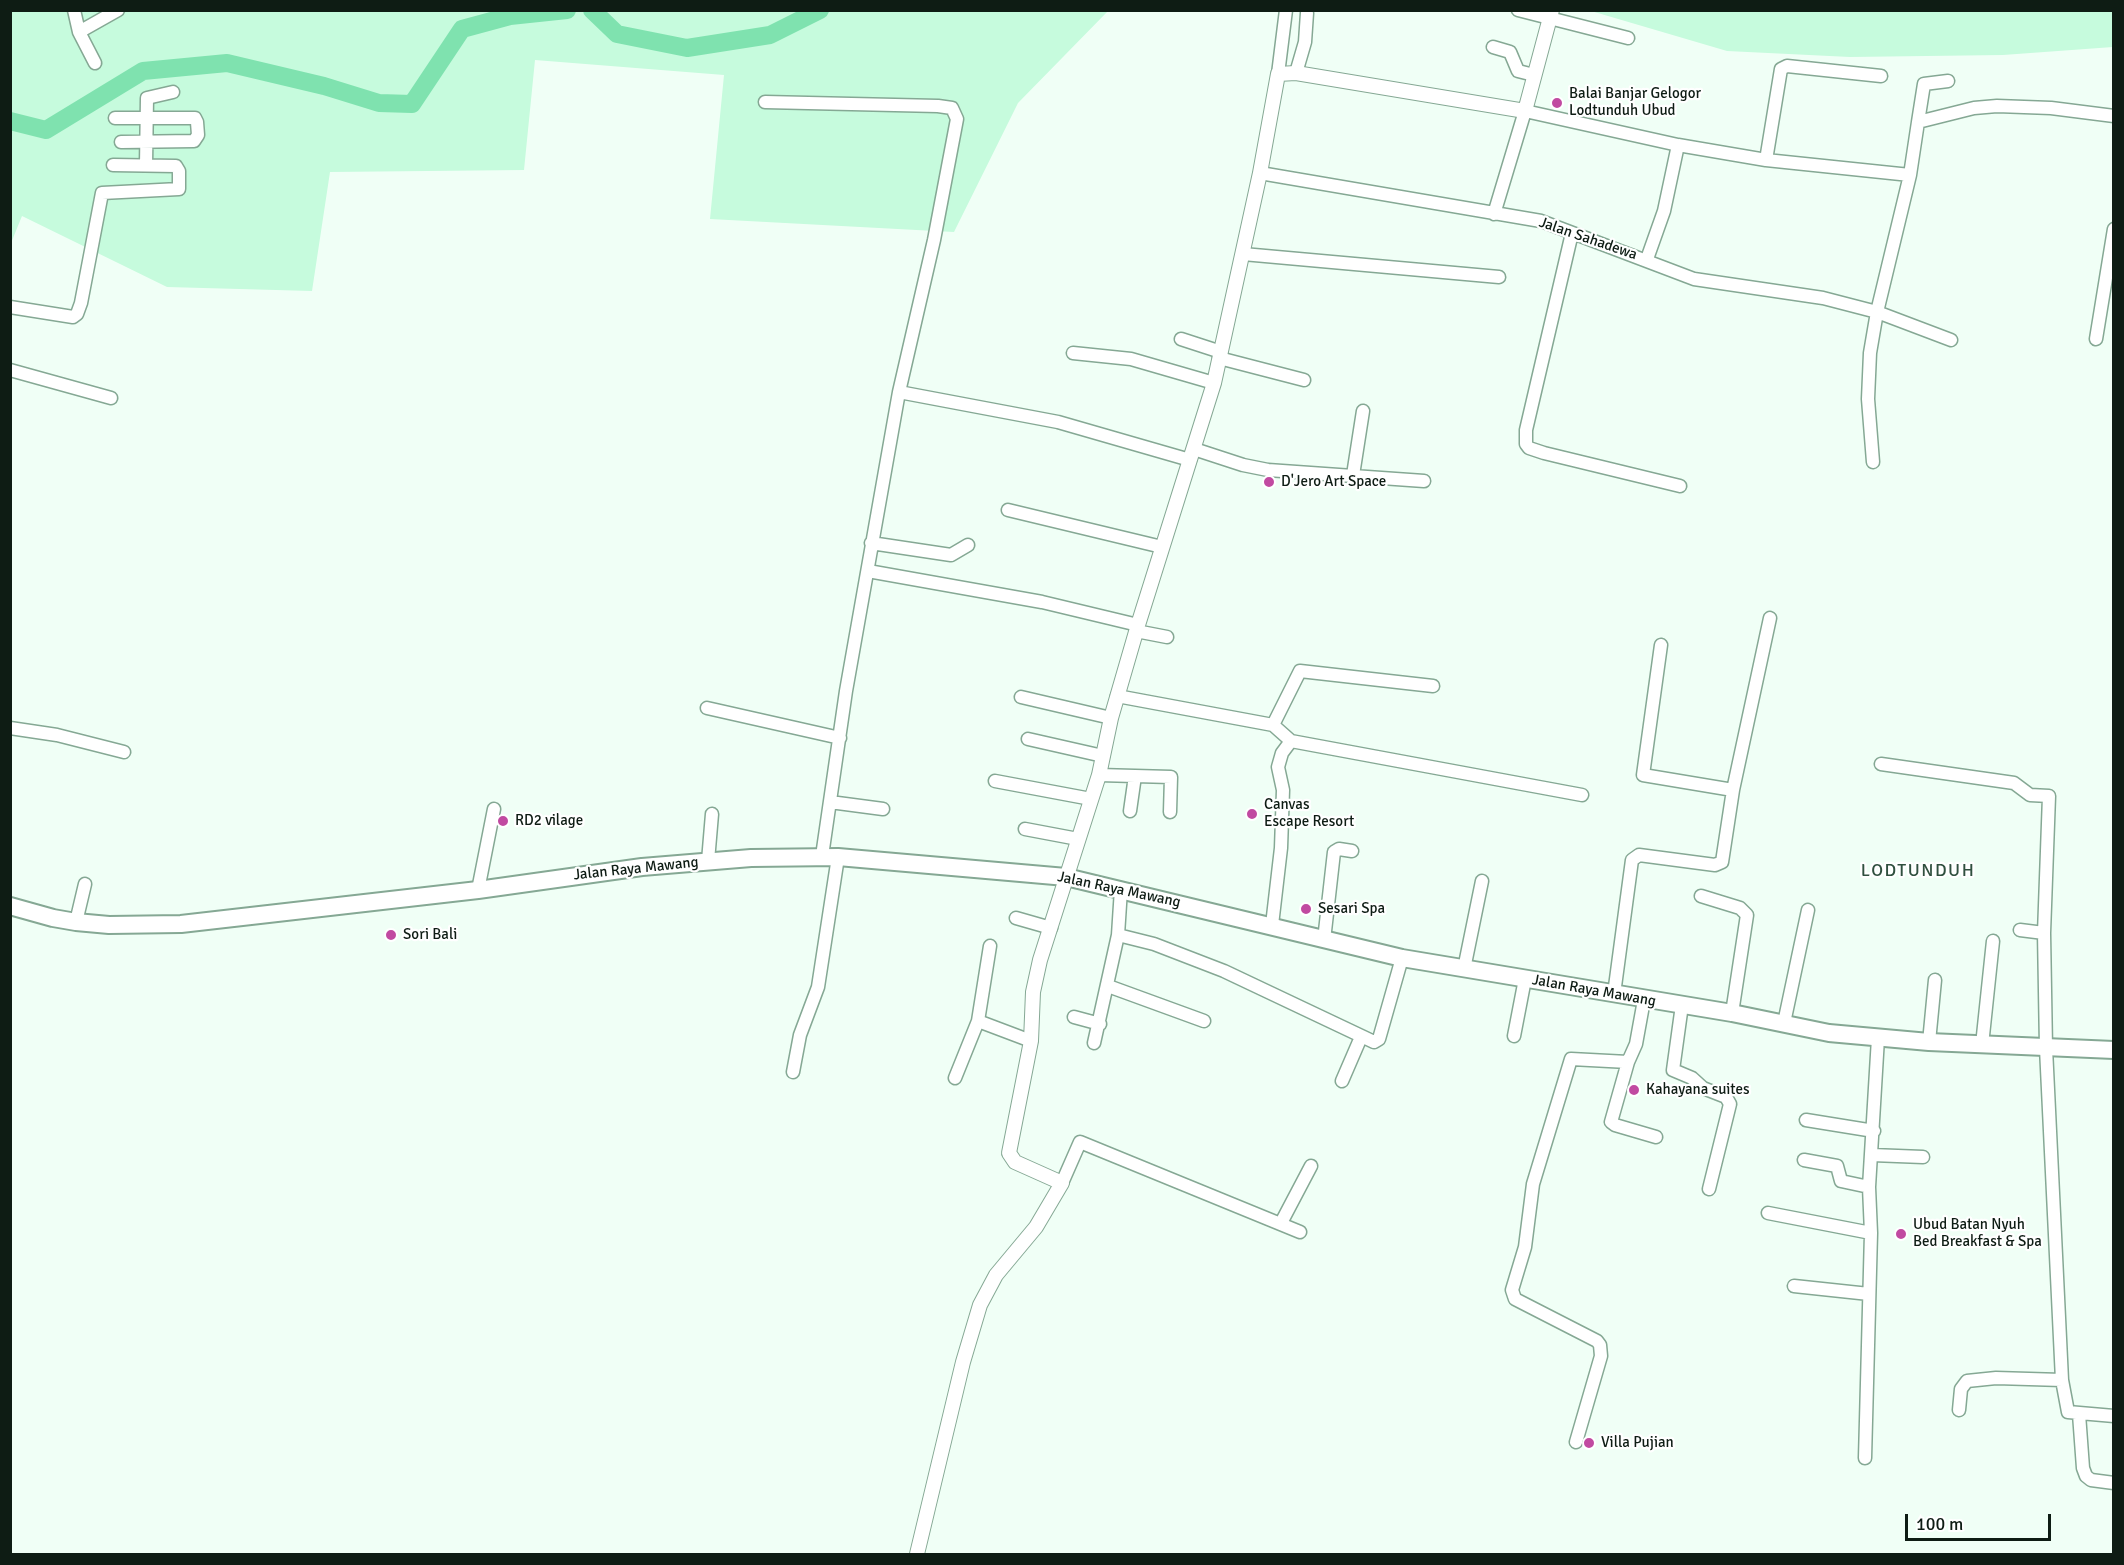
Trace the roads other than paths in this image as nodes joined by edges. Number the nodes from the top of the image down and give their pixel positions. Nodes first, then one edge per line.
1 (74, 10) edge
2 (117, 10) edge
3 (1286, 10) edge
4 (1518, 10) edge
5 (1307, 14) dead end
6 (1551, 14) edge
7 (79, 32) junction
8 (1628, 39) dead end
9 (1493, 47) dead end
10 (95, 63) dead end
11 (1296, 73) junction
12 (1278, 74) junction
13 (1534, 75) junction
14 (1881, 76) dead end
15 (1948, 81) dead end
16 (173, 92) dead end
17 (765, 102) dead end
18 (1525, 111) junction
19 (2114, 116) edge
20 (115, 118) dead end
21 (147, 119) junction
22 (1918, 122) junction
23 (121, 142) dead end
24 (147, 142) junction
25 (1678, 145) junction
26 (1766, 160) junction
27 (113, 165) dead end
28 (146, 165) junction
29 (1260, 172) junction
30 (1910, 175) junction
31 (1494, 214) junction
32 (2114, 230) edge
33 (1572, 232) junction
34 (1243, 254) junction
35 (1647, 259) junction
36 (1499, 277) dead end
37 (10, 308) edge
38 (1876, 312) junction
39 (2100, 317) junction
40 (2114, 319) edge
41 (1181, 339) dead end
42 (2096, 339) dead end
43 (1951, 340) dead end
44 (1073, 353) dead end
45 (1220, 355) junction
46 (10, 370) edge
47 (1304, 380) dead end
48 (1214, 383) junction
49 (899, 392) junction
50 (111, 398) dead end
51 (1363, 411) dead end
52 (1192, 455) junction
53 (1873, 462) dead end
54 (1353, 475) junction
55 (1424, 481) dead end
56 (1680, 486) dead end
57 (1008, 510) dead end
58 (871, 543) junction
59 (968, 545) dead end
60 (1162, 546) junction
61 (868, 571) junction
62 (1770, 618) dead end
63 (1137, 628) junction
64 (1167, 637) dead end
65 (1661, 645) dead end
66 (1433, 686) dead end
67 (1117, 696) junction
68 (1021, 697) dead end
69 (707, 708) dead end
70 (1111, 718) junction
71 (1273, 725) junction
72 (10, 728) edge
73 (840, 738) junction
74 (1028, 739) dead end
75 (1291, 741) junction
76 (124, 752) dead end
77 (1103, 756) junction
78 (1881, 764) dead end
79 (1099, 775) junction
80 (1135, 776) junction
81 (994, 781) dead end
82 (1733, 790) junction
83 (1582, 795) dead end
84 (1090, 799) junction
85 (830, 802) junction
86 (494, 809) dead end
87 (883, 809) dead end
88 (1130, 811) dead end
89 (1170, 812) dead end
90 (712, 814) dead end
91 (1025, 830) dead end
92 (1078, 839) junction
93 (1352, 851) dead end
94 (830, 857) junction
95 (708, 861) junction
96 (1066, 877) junction
97 (1482, 881) dead end
98 (85, 884) dead end
99 (1121, 889) junction
100 (478, 890) junction
101 (1701, 896) dead end
102 (10, 906) edge
103 (1808, 910) dead end
104 (1016, 918) dead end
105 (76, 922) junction
106 (1272, 925) junction
107 (1051, 928) junction
108 (2020, 930) dead end
109 (2044, 933) junction
110 (1118, 935) junction
111 (1324, 940) junction
112 (1994, 941) dead end
113 (990, 946) dead end
114 (1402, 958) junction
115 (1464, 969) junction
116 (1525, 979) junction
117 (1935, 980) dead end
118 (1108, 986) junction
119 (1614, 994) junction
120 (1644, 1000) junction
121 (1682, 1005) junction
122 (1732, 1013) junction
123 (1074, 1017) dead end
124 (978, 1021) junction
125 (1204, 1021) dead end
126 (1784, 1023) junction
127 (1100, 1024) junction
128 (1514, 1036) dead end
129 (1361, 1037) junction
130 (1878, 1038) junction
131 (1031, 1041) junction
132 (1929, 1042) junction
133 (1094, 1043) dead end
134 (1982, 1045) junction
135 (2046, 1048) junction
136 (2114, 1050) edge
137 (1628, 1062) junction
138 (793, 1072) dead end
139 (955, 1078) dead end
140 (1342, 1081) dead end
141 (1806, 1120) dead end
142 (1874, 1131) junction
143 (1656, 1137) dead end
144 (1872, 1155) junction
145 (1923, 1157) dead end
146 (1804, 1160) dead end
147 (1311, 1166) dead end
148 (1062, 1183) junction
149 (1869, 1187) junction
150 (1709, 1189) dead end
151 (1768, 1213) dead end
152 (1281, 1223) junction
153 (1300, 1232) dead end
154 (1871, 1233) junction
155 (1794, 1286) dead end
156 (1869, 1294) junction
157 (2062, 1380) junction
158 (1959, 1410) dead end
159 (2079, 1414) junction
160 (2114, 1416) edge
161 (1576, 1442) dead end
162 (1864, 1458) dead end
163 (2114, 1483) edge
164 (917, 1554) edge

1 - 7 street
2 - 7 street
3 - 12 street
4 - 6 street
5 - 11 street
6 - 8 street
6 - 13 street
7 - 10 street
9 - 13 street
11 - 12 street
11 - 18 street
12 - 29 street
13 - 18 street
14 - 26 street
15 - 22 street
16 - 21 street
17 - 49 street
18 - 25 street
18 - 31 street
19 - 22 street
20 - 21 street
21 - 24 street
21 - 24 street
22 - 30 street
23 - 24 street
24 - 28 street
25 - 26 street
25 - 35 street
26 - 30 street
27 - 28 street
28 - 37 street
29 - 31 street, Jalan Sahadewa
29 - 34 street
30 - 38 street
31 - 33 street, Jalan Sahadewa
32 - 39 street
33 - 35 street, Jalan Sahadewa
33 - 56 street
34 - 36 street
34 - 45 street
35 - 38 street, Jalan Sahadewa
38 - 43 street, Jalan Sahadewa
38 - 53 street
39 - 40 street
39 - 42 street
41 - 45 street
44 - 48 street
45 - 47 street
45 - 48 street
46 - 50 street
48 - 52 street
49 - 52 street
49 - 58 street
51 - 54 street
52 - 54 street
52 - 60 street
54 - 55 street
57 - 60 street
58 - 59 street
58 - 61 street
60 - 63 street
61 - 63 street
61 - 73 street
62 - 82 street
63 - 64 street
63 - 67 street
65 - 82 street
66 - 71 street
67 - 70 street
67 - 71 street
68 - 70 street
69 - 73 street
70 - 77 street
71 - 75 street
72 - 76 street
73 - 85 street
74 - 77 street
75 - 83 street
75 - 106 street
77 - 79 street
78 - 109 street
79 - 80 street
79 - 84 street
80 - 88 street
80 - 89 street
81 - 84 street
82 - 119 street
84 - 92 street
85 - 87 street
85 - 94 street
86 - 100 street
90 - 95 street
91 - 92 street
92 - 96 street
93 - 111 street
94 - 95 main road, Jalan Raya Mawang
94 - 96 main road, Jalan Raya Mawang
94 - 138 street
95 - 100 main road, Jalan Raya Mawang
96 - 99 main road, Jalan Raya Mawang
96 - 107 street
97 - 115 street
98 - 105 street
99 - 106 main road, Jalan Raya Mawang
99 - 110 street
100 - 105 main road, Jalan Raya Mawang
101 - 122 street
102 - 105 main road, Jalan Raya Mawang
103 - 126 street
104 - 107 street
106 - 111 main road, Jalan Raya Mawang
107 - 131 street
108 - 109 street
109 - 135 street
110 - 118 street
110 - 129 street
111 - 114 main road, Jalan Raya Mawang
112 - 134 street
113 - 124 street
114 - 115 main road, Jalan Raya Mawang
114 - 129 street
115 - 116 main road, Jalan Raya Mawang
116 - 119 main road, Jalan Raya Mawang
116 - 128 street
117 - 132 street
118 - 125 street
118 - 127 street
119 - 120 main road, Jalan Raya Mawang
120 - 121 main road, Jalan Raya Mawang
120 - 137 street
121 - 122 main road, Jalan Raya Mawang
121 - 150 street
122 - 126 main road, Jalan Raya Mawang
123 - 127 street
124 - 131 street
124 - 139 street
126 - 130 main road, Jalan Raya Mawang
127 - 133 street
129 - 140 street
130 - 132 main road, Jalan Raya Mawang
130 - 142 street
131 - 148 street
132 - 134 main road, Jalan Raya Mawang
134 - 135 main road, Jalan Raya Mawang
135 - 136 main road, Jalan Raya Mawang
135 - 157 street
137 - 143 street
137 - 161 street
141 - 142 street
142 - 144 street
144 - 145 street
144 - 149 street
146 - 149 street
147 - 152 street
148 - 152 street
148 - 164 street
149 - 154 street
151 - 154 street
152 - 153 street
154 - 156 street
155 - 156 street
156 - 162 street
157 - 158 street
157 - 159 street
159 - 160 street
159 - 163 street

